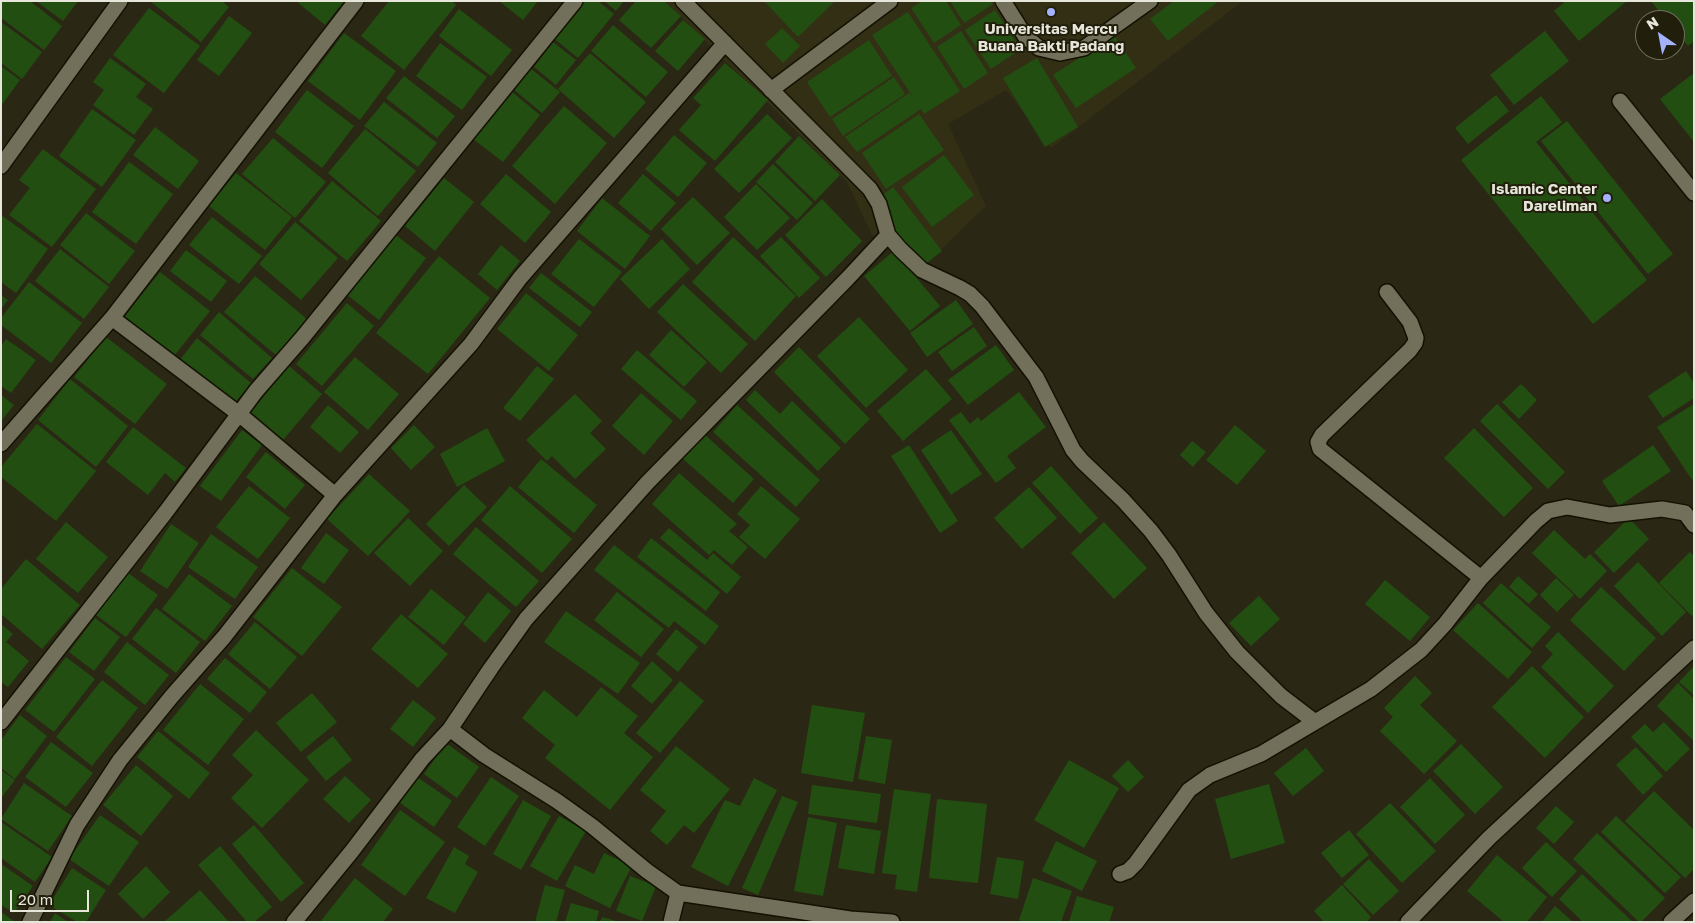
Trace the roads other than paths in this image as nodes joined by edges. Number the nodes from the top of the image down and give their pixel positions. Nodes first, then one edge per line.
1 (120, 1) edge
2 (356, 1) edge
3 (575, 1) edge
4 (683, 1) edge
5 (890, 1) edge
6 (1003, 1) edge
7 (1150, 1) edge
8 (725, 43) junction
9 (771, 90) junction
10 (1620, 101) dead end
11 (1, 166) edge
12 (1694, 193) edge
13 (888, 235) junction
14 (1387, 292) dead end
15 (112, 318) junction
16 (239, 414) junction
17 (1, 444) edge
18 (335, 495) junction
19 (1694, 524) edge
20 (1481, 578) junction
21 (1694, 648) edge
22 (1, 722) edge
23 (1315, 722) junction
24 (450, 729) junction
25 (1120, 874) dead end
26 (678, 893) junction
27 (1694, 901) edge
28 (850, 920) edge
29 (30, 922) edge
30 (294, 922) edge
31 (670, 922) edge
32 (892, 922) edge
33 (1408, 922) edge
34 (1670, 922) edge

1 - 11 street
2 - 15 street
3 - 16 street
4 - 8 street
5 - 9 street
6 - 7 street
8 - 9 street
8 - 18 street
9 - 13 street
10 - 12 street
13 - 23 street
13 - 24 street
14 - 20 street
15 - 16 street
15 - 17 street
16 - 18 street
16 - 22 street
18 - 29 street
19 - 20 street
20 - 23 street
21 - 33 street
23 - 25 street
24 - 26 street
24 - 30 street
26 - 28 street
26 - 31 street
27 - 34 street
28 - 32 street

